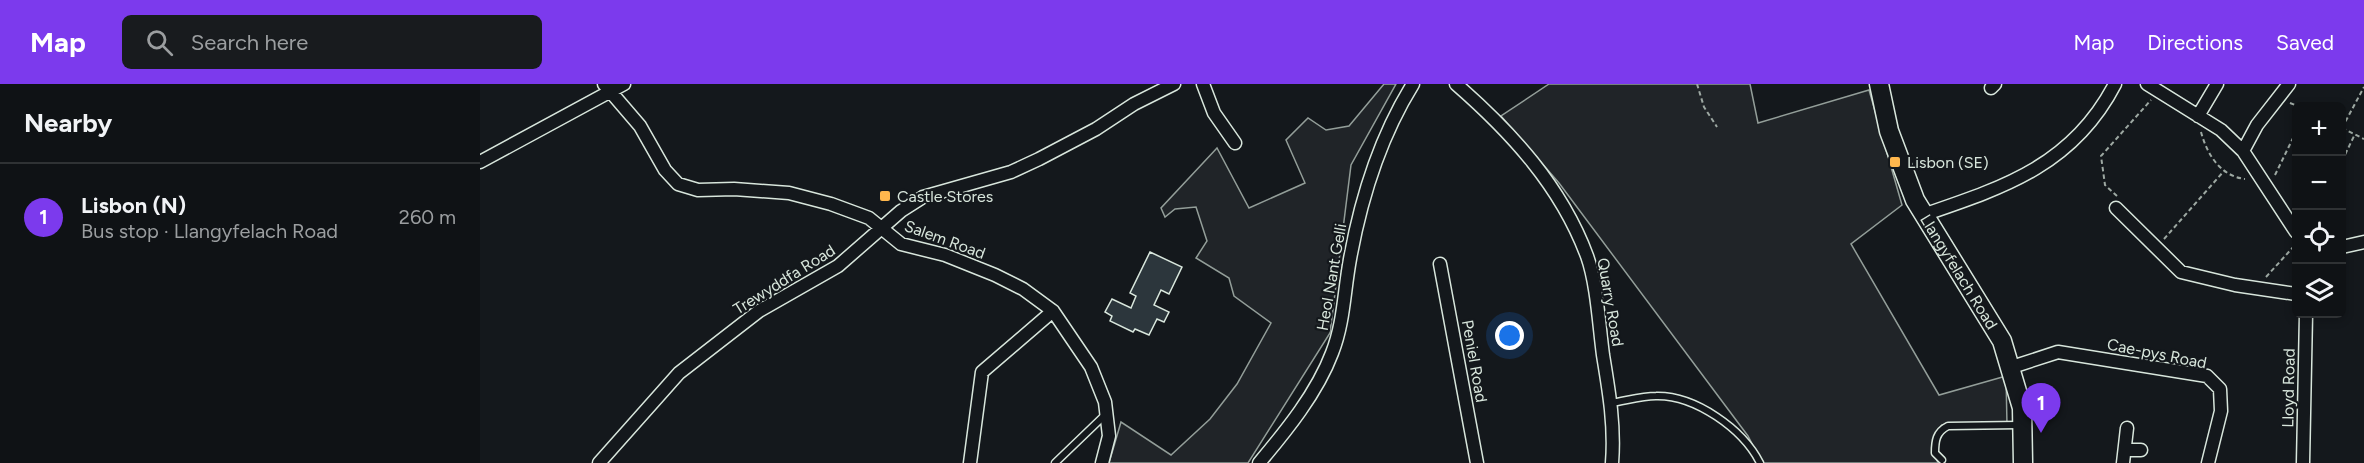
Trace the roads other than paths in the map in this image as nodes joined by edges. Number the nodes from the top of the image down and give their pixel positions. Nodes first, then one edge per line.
1 (624, 84) edge
2 (1174, 84) edge
3 (1203, 84) edge
4 (1413, 84) edge
5 (1456, 84) edge
6 (1879, 84) edge
7 (2115, 84) edge
8 (2147, 84) edge
9 (2217, 84) edge
10 (2289, 84) edge
11 (608, 88) edge
12 (2198, 116) junction
13 (1235, 143) dead end
14 (2243, 151) junction
15 (480, 162) edge
16 (2116, 208) road end
17 (1923, 215) junction
18 (2292, 226) edge
19 (882, 231) junction
20 (2364, 242) edge
21 (2346, 246) edge
22 (1440, 264) dead end
23 (2292, 293) edge
24 (1053, 311) junction
25 (2306, 318) edge
26 (2012, 367) junction
27 (1610, 403) junction
28 (1106, 414) junction
29 (2022, 424) junction
30 (2127, 428) dead end
31 (2125, 450) junction
32 (2141, 450) dead end
33 (1942, 460) dead end
34 (599, 463) edge
35 (970, 463) edge
36 (1055, 463) edge
37 (1102, 463) edge
38 (1259, 463) edge
39 (1476, 463) edge
40 (1612, 463) edge
41 (1760, 463) edge
42 (2023, 463) edge
43 (2123, 463) edge
44 (2208, 463) edge
45 (2303, 463) edge

1 - 11 street
2 - 19 street, Trewyddfa Road
3 - 13 street
4 - 38 street, Heol Nant Gelli
5 - 27 street, Quarry Road
6 - 17 main road, Llangyfelach Road
7 - 17 street
8 - 12 street
9 - 12 street
10 - 14 street
11 - 15 street
11 - 19 street, Salem Road
12 - 14 street
14 - 18 street
16 - 23 street
17 - 26 main road, Llangyfelach Road
19 - 24 street, Salem Road
19 - 34 street, Trewyddfa Road
20 - 21 street
22 - 39 street, Peniel Road
24 - 28 street, Salem Road
24 - 35 street
25 - 45 street, Lloyd Road
26 - 29 main road, Llangyfelach Road
26 - 44 street, Cae-pys Road
27 - 40 street, Quarry Road
27 - 41 lane
28 - 36 lane
28 - 37 street, Salem Road
29 - 33 lane
29 - 42 main road, Llangyfelach Road
30 - 31 street
31 - 32 street
31 - 43 street

